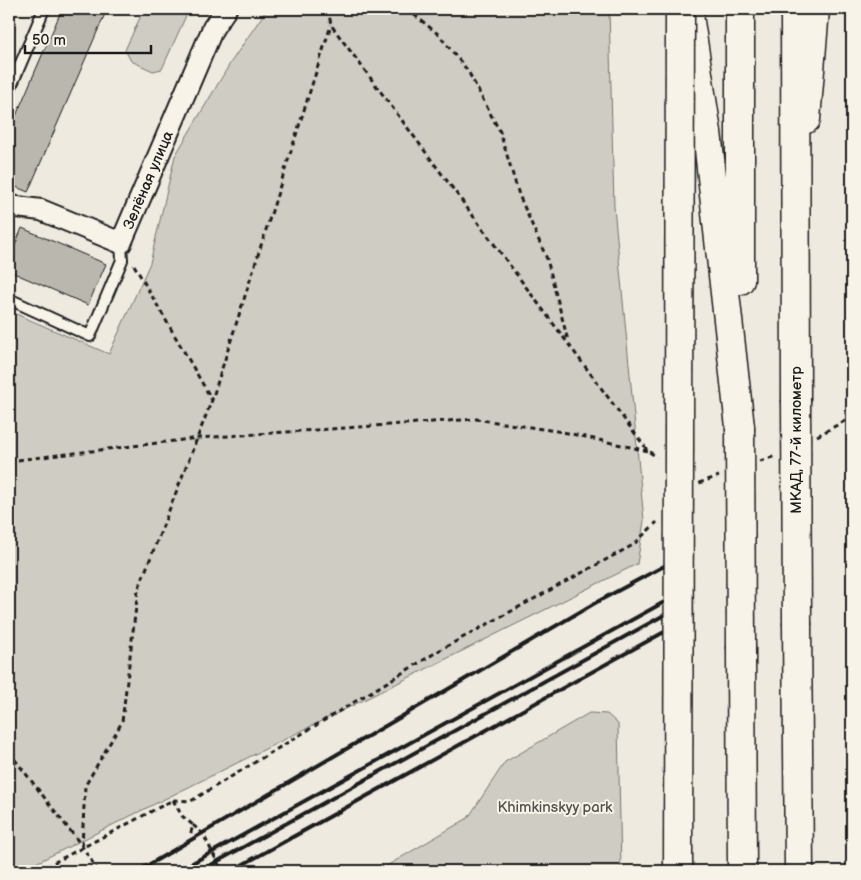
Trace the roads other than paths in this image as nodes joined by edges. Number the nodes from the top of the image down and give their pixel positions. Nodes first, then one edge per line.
1 (44, 9) edge
2 (226, 9) edge
3 (680, 9) edge
4 (688, 9) edge
5 (740, 9) edge
6 (795, 9) edge
7 (815, 9) edge
8 (9, 91) edge
9 (9, 206) edge
10 (122, 243) junction
11 (795, 248) junction
12 (9, 299) edge
13 (740, 427) junction
14 (678, 871) edge
15 (742, 871) edge
16 (799, 871) edge

1 - 8 lane
2 - 10 street, Зелёная улица
3 - 14 main road, bridge
4 - 13 main road
5 - 13 main road
6 - 11 main road, МКАД, 77-й километр
7 - 11 main road
9 - 10 street, Зелёная улица
10 - 12 lane
11 - 16 main road, МКАД, 77-й километр, bridge
13 - 15 main road, bridge

